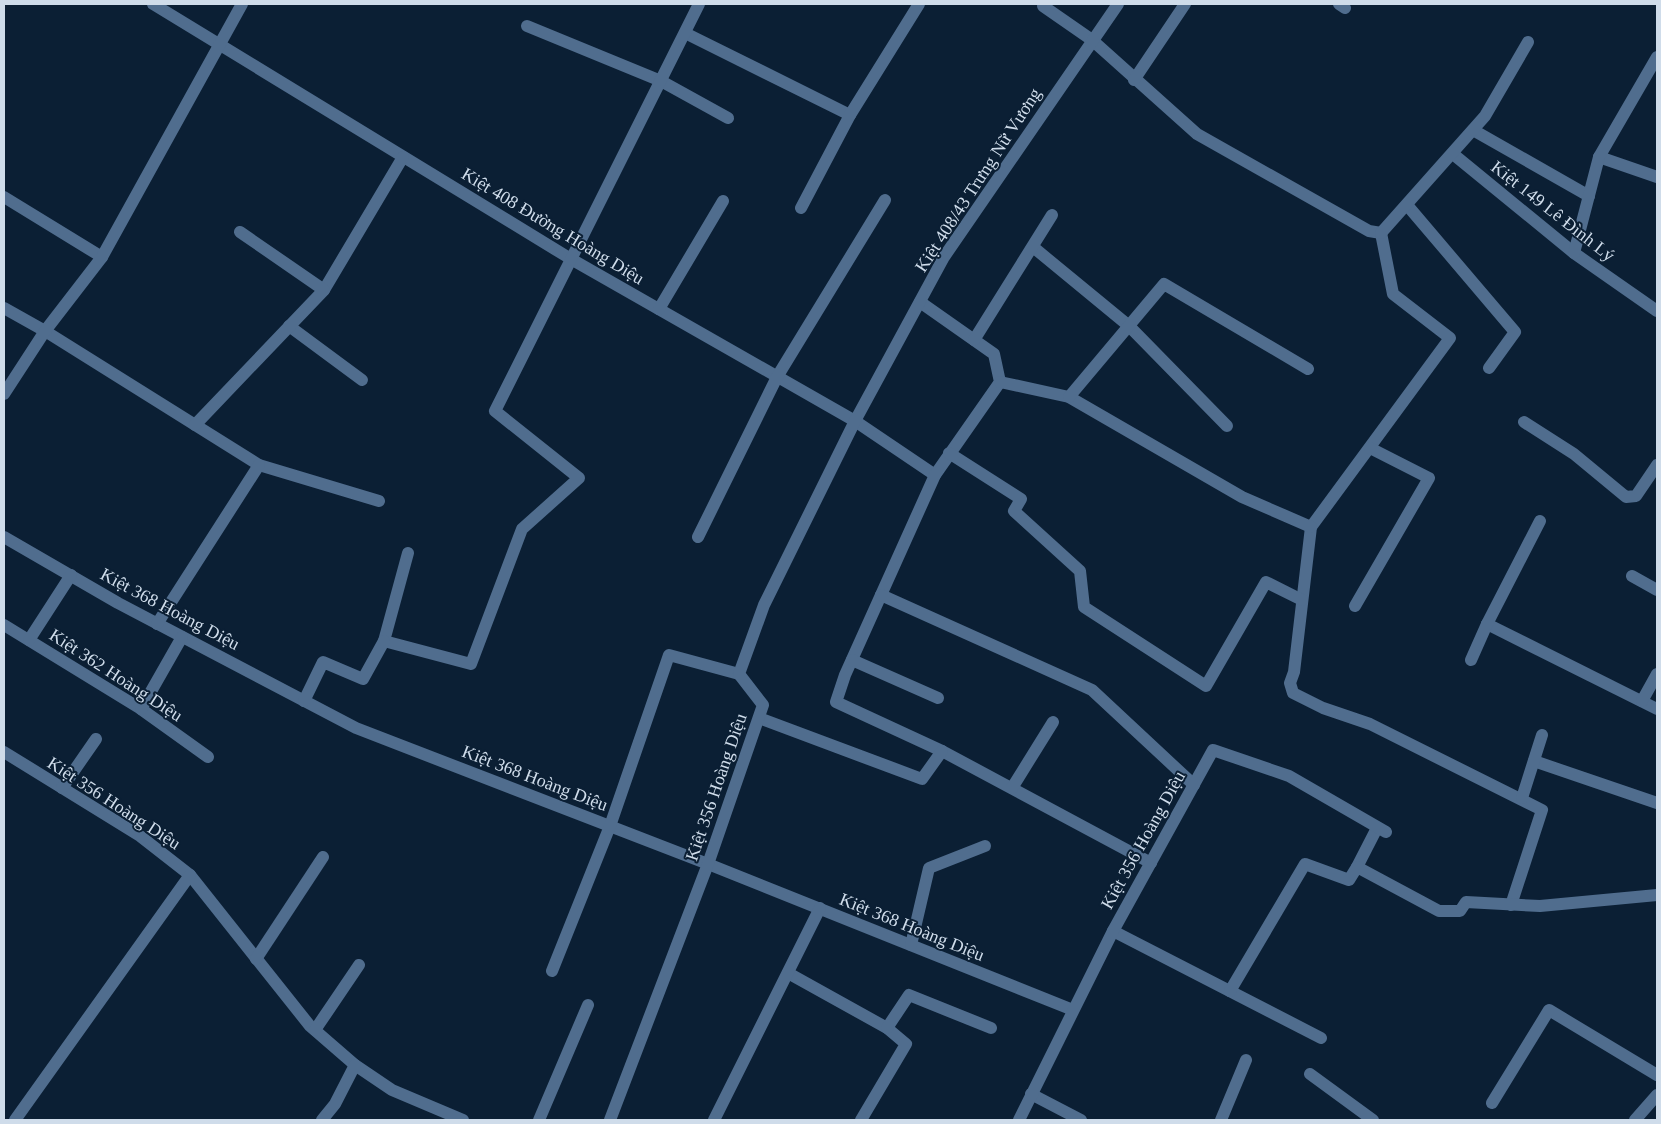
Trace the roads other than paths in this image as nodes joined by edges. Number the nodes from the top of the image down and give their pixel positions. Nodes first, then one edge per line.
1 (153, 4) edge
2 (242, 4) edge
3 (700, 4) edge
4 (919, 4) edge
5 (1118, 4) edge
6 (1185, 4) edge
7 (1044, 5) edge
8 (527, 26) dead end
9 (685, 33) junction
10 (1092, 40) junction
11 (1528, 42) dead end
12 (219, 44) junction
13 (1657, 58) edge
14 (1134, 80) junction
15 (661, 81) junction
16 (850, 115) junction
17 (728, 118) dead end
18 (1473, 130) junction
19 (1453, 154) junction
20 (403, 157) junction
21 (1599, 157) junction
22 (1657, 177) edge
23 (1589, 196) junction
24 (4, 197) edge
25 (885, 200) dead end
26 (723, 201) dead end
27 (1407, 205) junction
28 (801, 208) dead end
29 (1052, 215) dead end
30 (240, 232) dead end
31 (1381, 232) junction
32 (1033, 246) junction
33 (1574, 254) junction
34 (102, 256) junction
35 (571, 259) junction
36 (324, 290) junction
37 (920, 302) junction
38 (4, 308) edge
39 (659, 309) junction
40 (1657, 311) edge
41 (289, 326) junction
42 (1128, 326) junction
43 (45, 331) junction
44 (974, 340) junction
45 (1489, 368) dead end
46 (1308, 369) dead end
47 (777, 377) junction
48 (362, 380) dead end
49 (1000, 382) junction
50 (4, 394) edge
51 (1069, 397) junction
52 (855, 421) junction
53 (1524, 422) dead end
54 (195, 425) junction
55 (1227, 426) dead end
56 (1370, 448) junction
57 (949, 453) junction
58 (259, 465) junction
59 (1657, 467) edge
60 (935, 475) junction
61 (379, 501) dead end
62 (1540, 521) dead end
63 (1311, 527) junction
64 (4, 537) edge
65 (698, 537) dead end
66 (408, 553) dead end
67 (70, 575) junction
68 (1632, 576) dead end
69 (1657, 590) edge
70 (881, 595) junction
71 (1302, 600) junction
72 (1355, 606) dead end
73 (157, 624) junction
74 (1487, 624) junction
75 (4, 625) edge
76 (182, 637) junction
77 (29, 640) junction
78 (384, 641) junction
79 (852, 660) junction
80 (1471, 660) dead end
81 (739, 674) junction
82 (1657, 674) edge
83 (938, 698) dead end
84 (304, 700) junction
85 (1642, 701) junction
86 (141, 709) junction
87 (1657, 709) edge
88 (759, 718) junction
89 (1053, 722) dead end
90 (1542, 735) dead end
91 (96, 739) dead end
92 (942, 751) junction
93 (4, 752) edge
94 (208, 757) dead end
95 (1534, 761) junction
96 (1194, 785) junction
97 (62, 788) junction
98 (1012, 788) junction
99 (1522, 798) junction
100 (1657, 802) edge
101 (610, 826) junction
102 (985, 846) dead end
103 (324, 856) dead end
104 (708, 864) junction
105 (1150, 864) junction
106 (1357, 867) junction
107 (190, 875) junction
108 (1657, 896) edge
109 (1511, 905) junction
110 (820, 908) junction
111 (1113, 931) junction
112 (911, 945) junction
113 (256, 958) junction
114 (359, 965) dead end
115 (552, 971) dead end
116 (788, 973) junction
117 (1230, 992) junction
118 (588, 1005) dead end
119 (1073, 1010) junction
120 (887, 1028) junction
121 (991, 1028) dead end
122 (315, 1030) junction
123 (1321, 1038) dead end
124 (1246, 1060) dead end
125 (355, 1065) junction
126 (1310, 1074) dead end
127 (1657, 1075) edge
128 (1031, 1094) junction
129 (1657, 1095) edge
130 (1492, 1103) dead end
131 (16, 1120) edge
132 (322, 1120) edge
133 (463, 1120) edge
134 (539, 1120) edge
135 (610, 1120) edge
136 (714, 1120) edge
137 (861, 1120) edge
138 (1019, 1120) edge
139 (1081, 1120) edge
140 (1221, 1120) edge
141 (1373, 1120) edge
142 (1635, 1120) edge

1 - 12 street, Kiệt 408 Đường Hoàng Diệu
2 - 12 street
3 - 9 street
4 - 16 street
5 - 10 street, Kiệt 408/43 Trưng Nữ Vương
6 - 14 street
7 - 10 street
8 - 15 street
9 - 15 street
9 - 16 street
10 - 14 street
10 - 37 street, Kiệt 408/43 Trưng Nữ Vương
11 - 18 street
12 - 20 street, Kiệt 408 Đường Hoàng Diệu
12 - 34 street
13 - 21 street
14 - 31 street
15 - 17 street
15 - 35 street
16 - 28 street
18 - 19 street
18 - 23 street, Kiệt 149 Lê Đình Lý
19 - 27 street
19 - 33 street, Kiệt 149 Lê Đình Lý
20 - 35 street, Kiệt 408 Đường Hoàng Diệu
20 - 36 street
21 - 22 street
21 - 23 street
23 - 33 street
24 - 34 street
25 - 47 street
26 - 39 street
27 - 31 street
27 - 45 street
29 - 32 street
30 - 36 street
31 - 56 street
32 - 42 street
32 - 44 street
33 - 40 street, Kiệt 149 Lê Đình Lý
34 - 43 street
35 - 39 street, Kiệt 408 Đường Hoàng Diệu
35 - 78 street
36 - 41 street
37 - 44 street
37 - 52 street, Kiệt 408/43 Trưng Nữ Vương
38 - 43 street
39 - 47 street, Kiệt 408 Đường Hoàng Diệu
41 - 48 street
41 - 54 street
42 - 46 street
42 - 51 street
42 - 55 street
43 - 50 street
43 - 54 street
44 - 49 street
47 - 52 street, Kiệt 408 Đường Hoàng Diệu
47 - 65 street
49 - 51 street
49 - 57 street
51 - 63 street
52 - 60 street, Kiệt 408 Đường Hoàng Diệu
52 - 81 street
53 - 59 street
54 - 58 street
56 - 63 street
56 - 72 street
57 - 60 street
57 - 71 street
58 - 61 street
58 - 73 street
60 - 70 street
62 - 74 street
63 - 71 street
64 - 67 street, Kiệt 368 Hoàng Diệu
66 - 78 street
67 - 73 street, Kiệt 368 Hoàng Diệu
67 - 77 street
68 - 69 street
70 - 79 street
70 - 96 street
71 - 99 street
73 - 76 street, Kiệt 368 Hoàng Diệu
74 - 80 street
74 - 85 street
75 - 77 street, Kiệt 362 Hoàng Diệu
76 - 84 street, Kiệt 368 Hoàng Diệu
76 - 86 street
77 - 86 street, Kiệt 362 Hoàng Diệu
78 - 84 street
79 - 83 street
79 - 92 street
81 - 88 street, Kiệt 356 Hoàng Diệu
81 - 101 street
82 - 85 street
84 - 101 street, Kiệt 368 Hoàng Diệu
85 - 87 street
86 - 94 street, Kiệt 362 Hoàng Diệu
88 - 92 street
88 - 104 street, Kiệt 356 Hoàng Diệu
89 - 98 street
90 - 95 street
91 - 97 street
92 - 98 street
93 - 97 street, Kiệt 356 Hoàng Diệu
95 - 99 street
95 - 100 street
96 - 105 street, Kiệt 356 Hoàng Diệu
96 - 106 street, Kiệt 356 Hoàng Diệu
97 - 107 street, Kiệt 356 Hoàng Diệu
98 - 105 street
99 - 109 street
101 - 104 street, Kiệt 368 Hoàng Diệu
101 - 115 street
102 - 112 street
103 - 113 street
104 - 110 street, Kiệt 368 Hoàng Diệu
104 - 135 street, Kiệt 356 Hoàng Diệu
105 - 111 street, Kiệt 356 Hoàng Diệu
106 - 109 street
106 - 117 street
107 - 113 street, Kiệt 356 Hoàng Diệu
107 - 131 street
108 - 109 street
110 - 112 street, Kiệt 368 Hoàng Diệu
110 - 116 street
111 - 117 street
111 - 119 street, Kiệt 356 Hoàng Diệu
112 - 119 street, Kiệt 368 Hoàng Diệu
113 - 122 street, Kiệt 356 Hoàng Diệu
114 - 122 street
116 - 120 street
116 - 136 street
117 - 123 street
118 - 134 street
119 - 128 street, Kiệt 356 Hoàng Diệu
120 - 121 street
120 - 137 street
122 - 125 street, Kiệt 356 Hoàng Diệu
124 - 140 street
125 - 132 street
125 - 133 street, Kiệt 356 Hoàng Diệu
126 - 141 street
127 - 130 street
128 - 138 street, Kiệt 356 Hoàng Diệu
128 - 139 street
129 - 142 street

